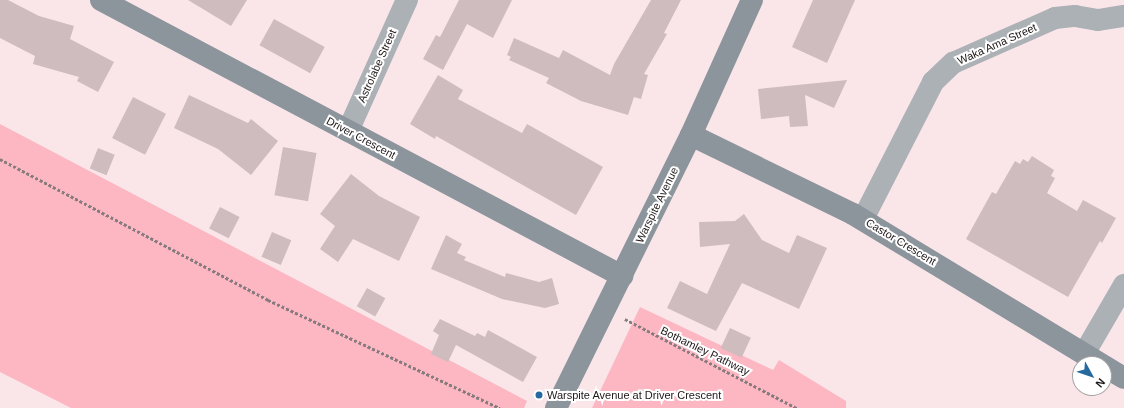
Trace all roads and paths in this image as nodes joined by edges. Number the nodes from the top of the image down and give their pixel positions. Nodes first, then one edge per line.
1 (101, 0) edge
2 (407, 0) edge
3 (752, 0) edge
4 (1124, 16) edge
5 (348, 131) junction
6 (691, 135) junction
7 (0, 159) edge
8 (864, 220) junction
9 (622, 276) junction
10 (1124, 285) edge
11 (606, 308) junction
12 (1088, 356) edge
13 (1094, 356) edge
14 (1112, 371) edge
15 (1124, 378) edge
16 (500, 408) edge
17 (556, 408) edge
18 (796, 408) edge

1 - 5 street, Driver Crescent
2 - 5 street, Astrolabe Street
3 - 6 street, Warspite Avenue
4 - 8 street, Waka Ama Street
5 - 9 street, Driver Crescent
6 - 8 street, Castor Crescent
6 - 9 street, Warspite Avenue
7 - 16 path
8 - 12 street, Castor Crescent
9 - 11 street, Warspite Avenue
10 - 13 street
11 - 17 street, Warspite Avenue
11 - 18 path, Bothamley Pathway
14 - 15 street

